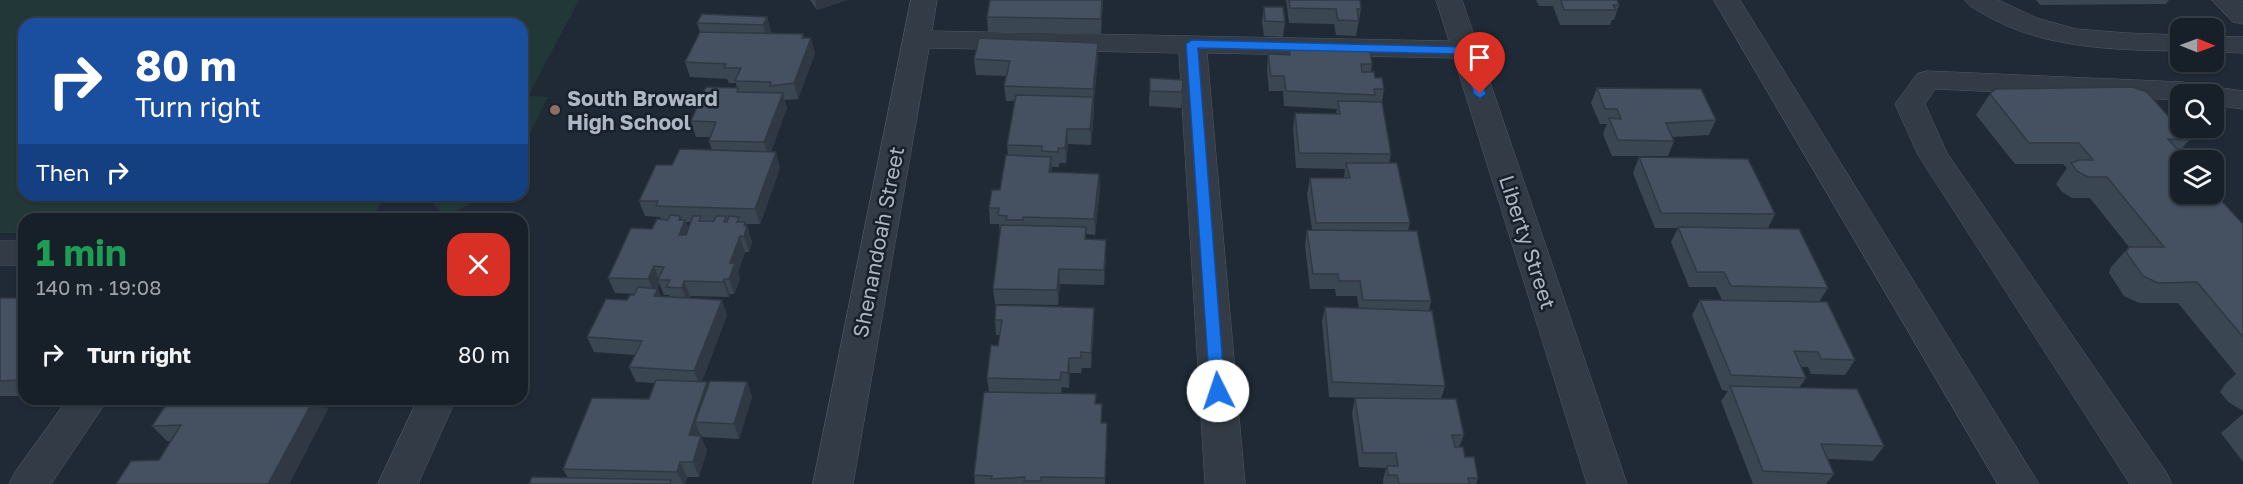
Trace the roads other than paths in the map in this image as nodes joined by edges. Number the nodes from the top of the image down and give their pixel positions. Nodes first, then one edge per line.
1 (924, 0) edge
2 (1449, 0) edge
3 (1727, 0) edge
4 (1978, 0) edge
5 (2225, 0) edge
6 (2243, 16) edge
7 (917, 39) junction
8 (2170, 43) edge
9 (1192, 44) junction
10 (2224, 44) edge
11 (2243, 45) edge
12 (1466, 50) junction
13 (2170, 90) edge
14 (2224, 97) edge
15 (2243, 100) edge
16 (0, 253) edge
17 (18, 253) edge
18 (85, 405) edge
19 (434, 405) edge
20 (28, 484) edge
21 (398, 484) edge
22 (833, 484) edge
23 (1225, 484) edge
24 (1606, 484) edge
25 (2019, 484) edge
26 (2152, 484) edge

1 - 7 street, Shenandoah Street
2 - 12 street, Liberty Street
3 - 25 street
4 - 8 street
5 - 6 street
7 - 9 street
7 - 22 street, Shenandoah Street
9 - 12 street
9 - 23 street
10 - 11 street
12 - 24 street, Liberty Street
13 - 26 street
14 - 15 street
16 - 17 street
18 - 20 street
19 - 21 street

